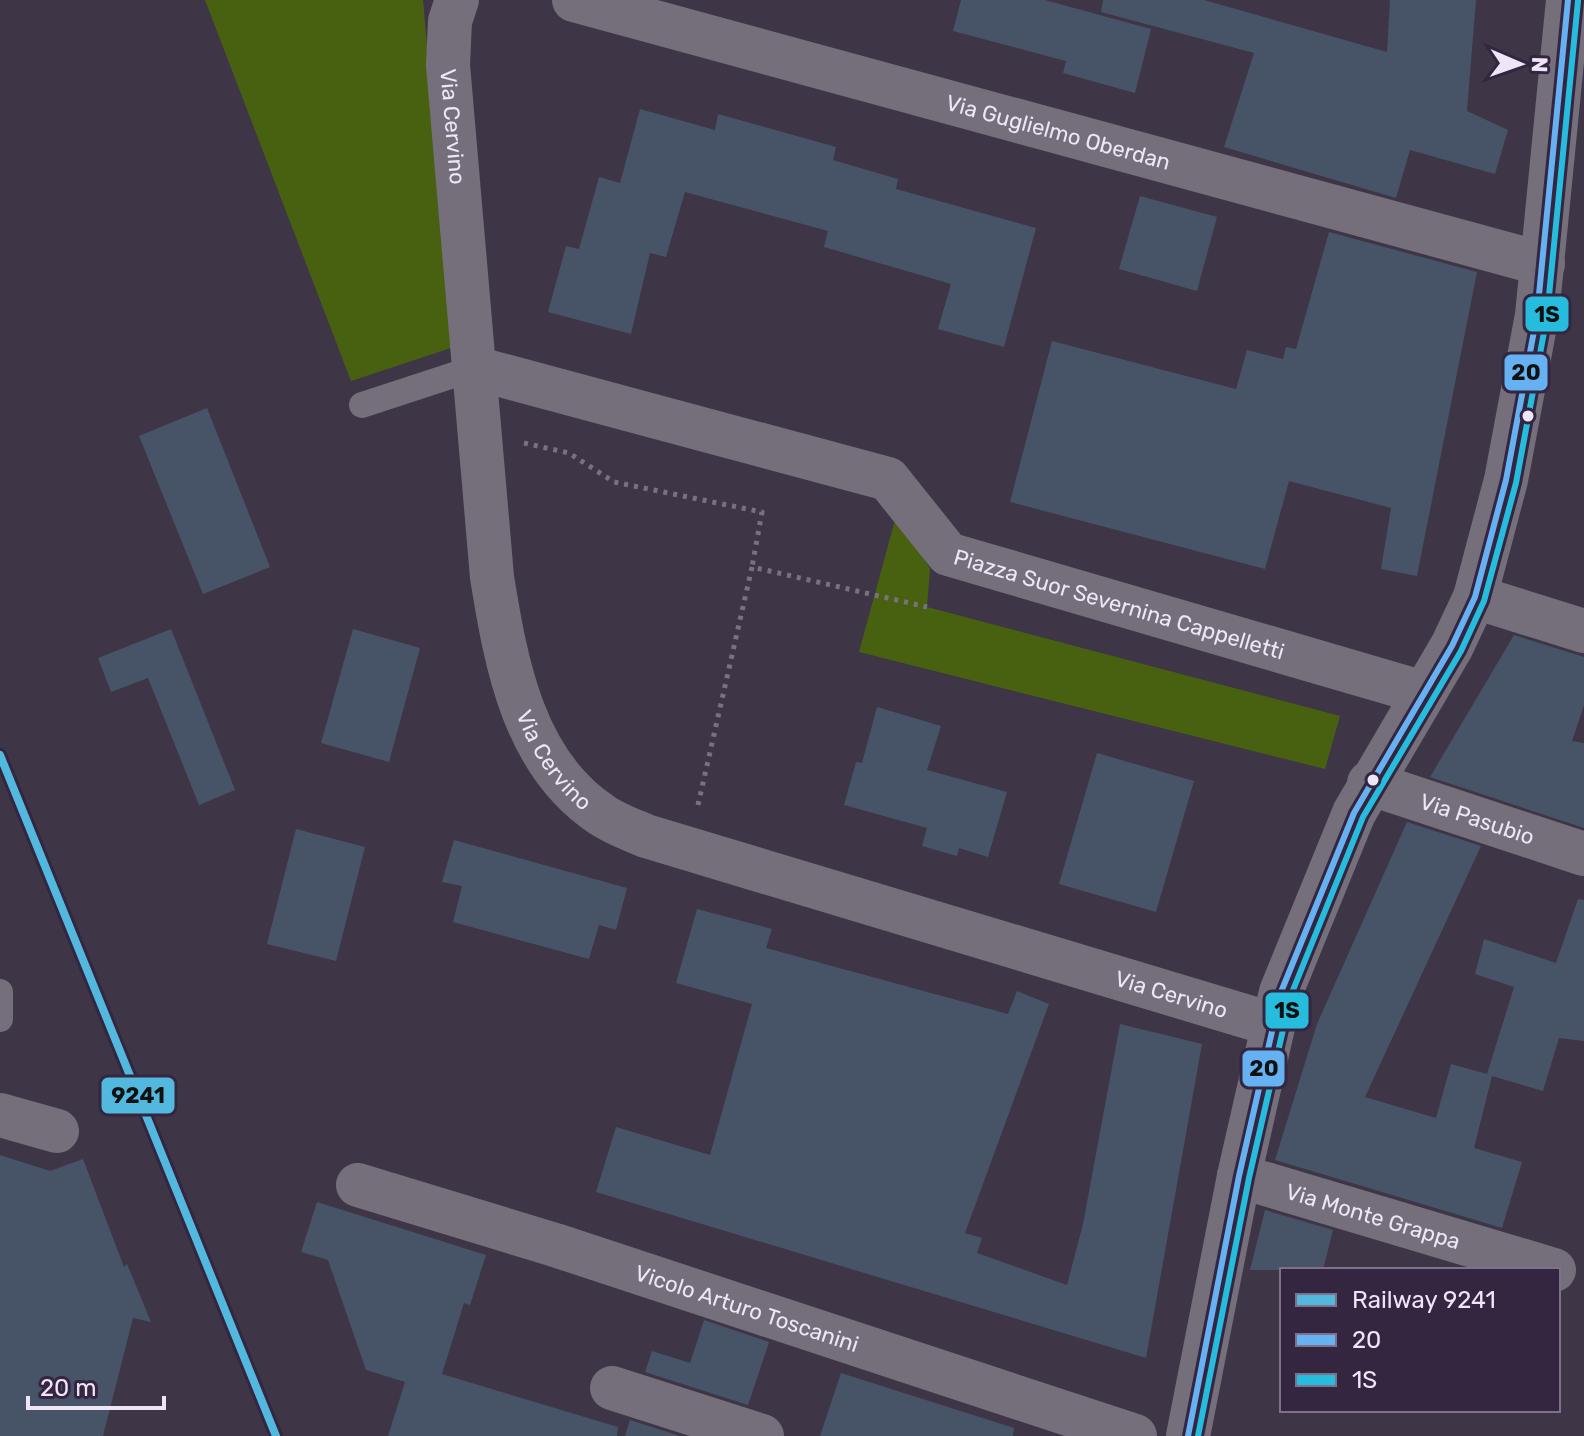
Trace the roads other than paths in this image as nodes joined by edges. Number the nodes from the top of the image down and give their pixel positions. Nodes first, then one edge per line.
1 (457, 0) edge
2 (574, 0) edge
3 (1568, 0) edge
4 (1570, 136) edge
5 (1543, 264) junction
6 (475, 368) junction
7 (362, 405) dead end
8 (1475, 597) junction
9 (1584, 631) edge
10 (1424, 693) junction
11 (1369, 783) junction
12 (1584, 854) edge
13 (0, 992) edge
14 (0, 1019) edge
15 (1271, 1024) junction
16 (0, 1115) edge
17 (57, 1131) dead end
18 (1239, 1176) junction
19 (358, 1185) dead end
20 (1549, 1268) edge
21 (1560, 1271) edge
22 (1584, 1279) edge
23 (612, 1388) dead end
24 (762, 1436) edge
25 (1135, 1436) edge
26 (1188, 1436) edge

1 - 6 street, Via Cervino
2 - 5 street, Via Guglielmo Oberdan
3 - 4 street
4 - 5 street
5 - 8 street
6 - 7 lane
6 - 10 street, Piazza Suor Severnina Cappelletti
6 - 15 street, Via Cervino
8 - 9 street
8 - 10 street
10 - 11 street
11 - 12 street, Via Pasubio
11 - 15 street
13 - 14 lane
15 - 18 street
16 - 17 street
18 - 20 street, Via Monte Grappa
18 - 26 street
19 - 25 street, Vicolo Arturo Toscanini
21 - 22 street, Via Monte Grappa
23 - 24 street

